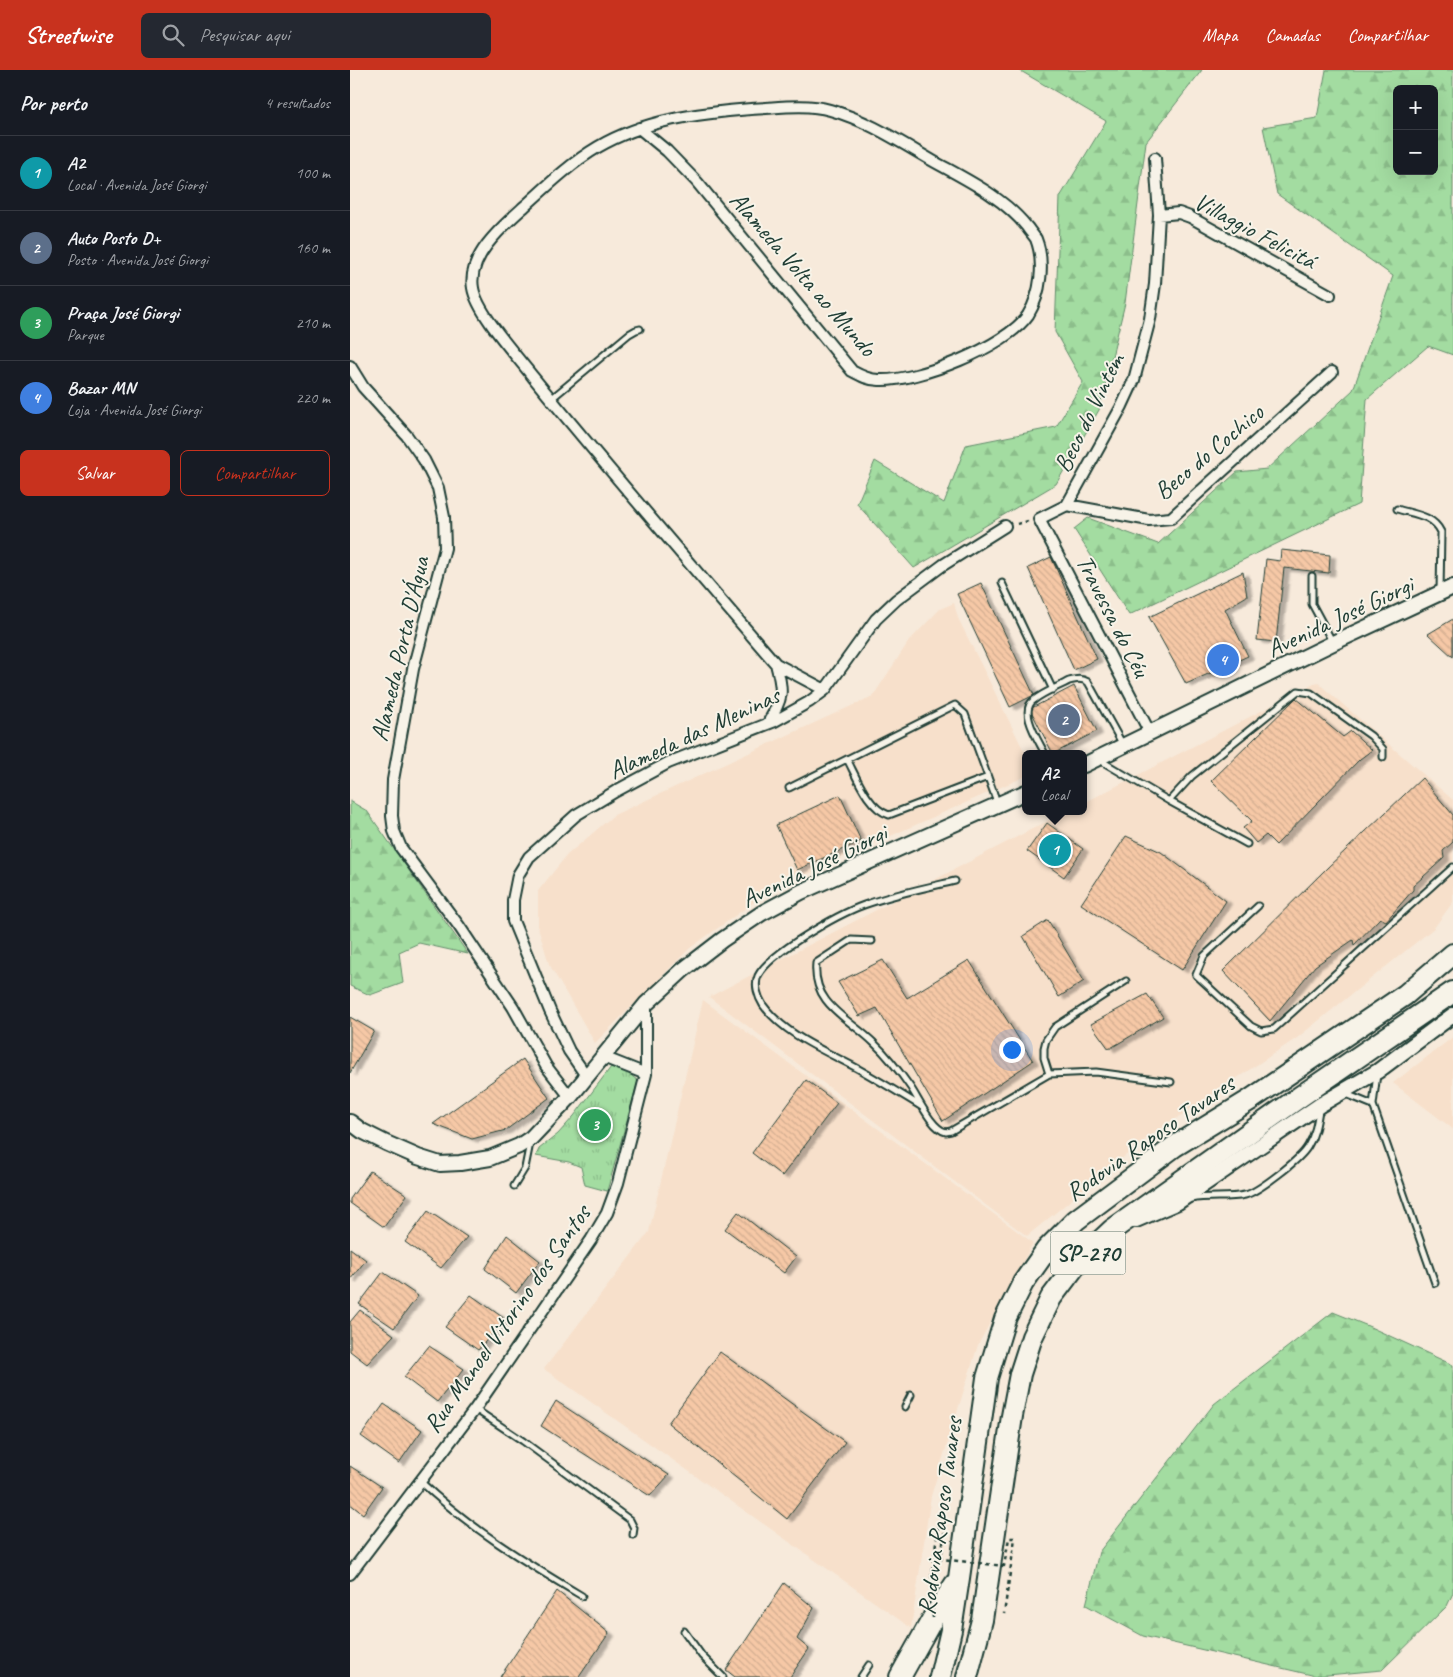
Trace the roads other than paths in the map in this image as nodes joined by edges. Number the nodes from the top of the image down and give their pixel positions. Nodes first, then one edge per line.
1 (640, 128) junction
2 (1155, 158) dead end
3 (1159, 215) junction
4 (1330, 295) dead end
5 (640, 329) dead end
6 (350, 366) edge
7 (1332, 372) dead end
8 (551, 399) junction
9 (1067, 505) junction
10 (1397, 509) dead end
11 (1039, 519) joint
12 (1005, 526) road end
13 (1312, 576) dead end
14 (1002, 583) dead end
15 (1453, 587) edge
16 (1440, 595) junction
17 (1333, 644) junction
18 (776, 664) junction
19 (825, 690) junction
20 (1053, 690) junction
21 (768, 723) junction
22 (1150, 733) junction
23 (1124, 747) junction
24 (1043, 750) edge
25 (1382, 757) dead end
26 (847, 759) junction
27 (1097, 759) junction
28 (1087, 764) edge
29 (988, 777) junction
30 (789, 788) dead end
31 (1022, 794) edge
32 (1169, 801) junction
33 (998, 805) junction
34 (1246, 844) dead end
35 (1453, 867) edge
36 (955, 881) dead end
37 (1258, 906) dead end
38 (872, 941) dead end
39 (1453, 954) edge
40 (1126, 981) dead end
41 (1453, 992) edge
42 (646, 1004) junction
43 (1453, 1015) edge
44 (603, 1057) junction
45 (1378, 1071) junction
46 (646, 1074) junction
47 (1049, 1074) junction
48 (587, 1077) junction
49 (1171, 1082) dead end
50 (1342, 1092) junction
51 (570, 1097) junction
52 (1373, 1104) junction
53 (1320, 1105) junction
54 (924, 1108) junction
55 (350, 1122) edge
56 (531, 1138) junction
57 (514, 1186) dead end
58 (1178, 1202) junction
59 (1112, 1230) junction
60 (1435, 1283) dead end
61 (911, 1395) dead end
62 (905, 1407) dead end
63 (475, 1409) junction
64 (420, 1481) junction
65 (633, 1535) dead end
66 (350, 1574) edge
67 (959, 1578) junction
68 (582, 1596) dead end
69 (982, 1620) junction
70 (684, 1630) dead end
71 (869, 1665) dead end
72 (723, 1677) edge
73 (861, 1677) edge
74 (900, 1677) edge
75 (940, 1677) edge
76 (967, 1677) edge
77 (975, 1677) edge

1 - 1 street, Alameda Volta ao Mundo
1 - 8 street, Alameda Volta ao Mundo
2 - 3 street, Beco do Vintém
3 - 4 street, Villaggio Felicitá
3 - 9 street, Beco do Vintém
5 - 8 lane
6 - 51 street, Alameda Porta D'Água
7 - 9 street, Beco do Cochico
8 - 18 street, Alameda Volta ao Mundo
9 - 11 street, Beco do Vintém
10 - 16 lane
11 - 22 street, Travessa do Céu
12 - 19 street, Alameda das Meninas
13 - 17 lane
14 - 20 lane
15 - 16 street, Avenida José Giorgi
16 - 17 street, Avenida José Giorgi
17 - 22 street, Avenida José Giorgi
18 - 19 street, Alameda Volta ao Mundo
18 - 21 street, Alameda Volta ao Mundo
19 - 21 street, Alameda das Meninas
20 - 23 lane
20 - 24 lane
21 - 48 street, Alameda das Meninas
22 - 23 street, Avenida José Giorgi
23 - 27 street, Avenida José Giorgi
25 - 32 lane
26 - 29 lane
26 - 29 lane
26 - 30 lane
27 - 28 street, Avenida José Giorgi
27 - 32 lane
29 - 33 lane
31 - 33 street, Avenida José Giorgi
32 - 34 lane
33 - 42 street, Avenida José Giorgi
35 - 37 lane
36 - 54 lane
38 - 54 lane
39 - 67 highway, Rodovia Raposo Tavares / SP-270
40 - 47 lane
41 - 59 highway, SP-270
42 - 44 street, Avenida José Giorgi
42 - 46 street, Rua Manoel Vitorino dos Santos
43 - 45 street
44 - 46 street
44 - 48 street, Avenida José Giorgi
45 - 50 street
45 - 52 lane
46 - 63 street, Rua Manoel Vitorino dos Santos
47 - 49 lane
47 - 54 lane
48 - 51 street, Avenida José Giorgi
50 - 52 lane
50 - 53 street
51 - 56 street, Avenida José Giorgi
52 - 60 lane
53 - 58 street
53 - 58 lane
55 - 56 street, Avenida José Giorgi
56 - 57 lane
58 - 59 street
59 - 69 highway, SP-270
61 - 62 lane
63 - 64 street, Rua Manoel Vitorino dos Santos
63 - 65 lane
64 - 66 street, Rua Manoel Vitorino dos Santos
64 - 68 lane
67 - 74 highway
67 - 75 highway, Rodovia Raposo Tavares / SP-270
69 - 76 highway, SP-270
69 - 77 highway
70 - 72 lane
71 - 73 lane

